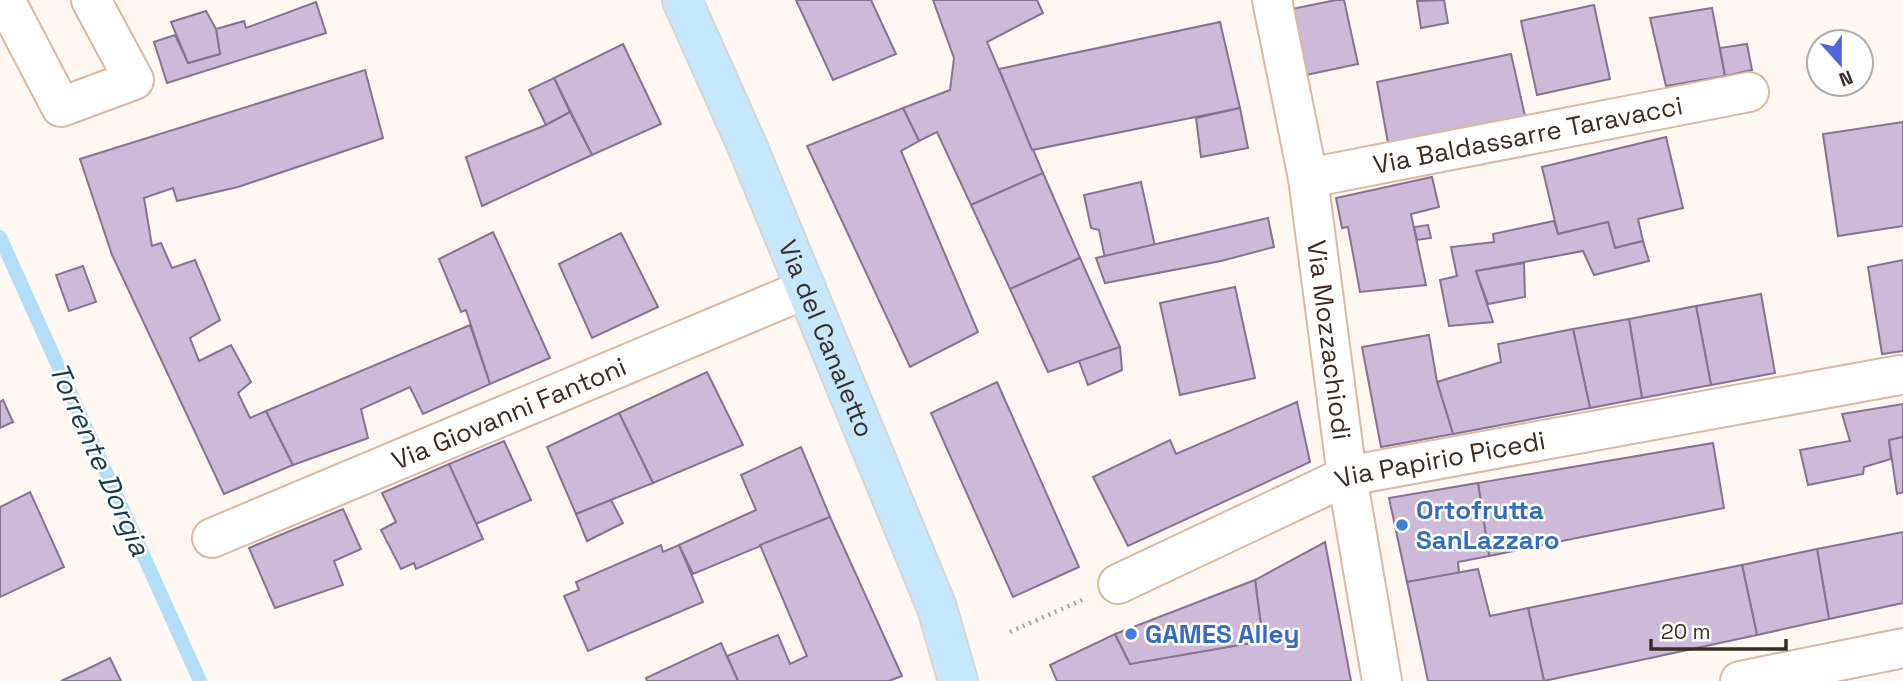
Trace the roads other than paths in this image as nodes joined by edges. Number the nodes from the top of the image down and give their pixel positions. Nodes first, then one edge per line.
1 (5, 0) edge
2 (91, 0) edge
3 (682, 0) edge
4 (1272, 0) edge
5 (1749, 92) dead end
6 (1308, 178) junction
7 (806, 289) junction
8 (1900, 375) dead end
9 (1347, 476) junction
10 (212, 538) dead end
11 (1118, 584) road end
12 (1903, 648) edge
13 (958, 681) edge
14 (1382, 681) edge
15 (1740, 681) edge

1 - 2 street
3 - 7 main road, Via del Canaletto
4 - 6 street, Via Mozzachiodi
5 - 6 street, Via Baldassarre Taravacci
6 - 9 street, Via Mozzachiodi
7 - 10 street, Via Giovanni Fantoni
7 - 13 main road, Via del Canaletto
8 - 9 street, Via Papirio Picedi
9 - 11 street, Via Papirio Picedi
9 - 14 street, Via Mozzachiodi
12 - 15 street

